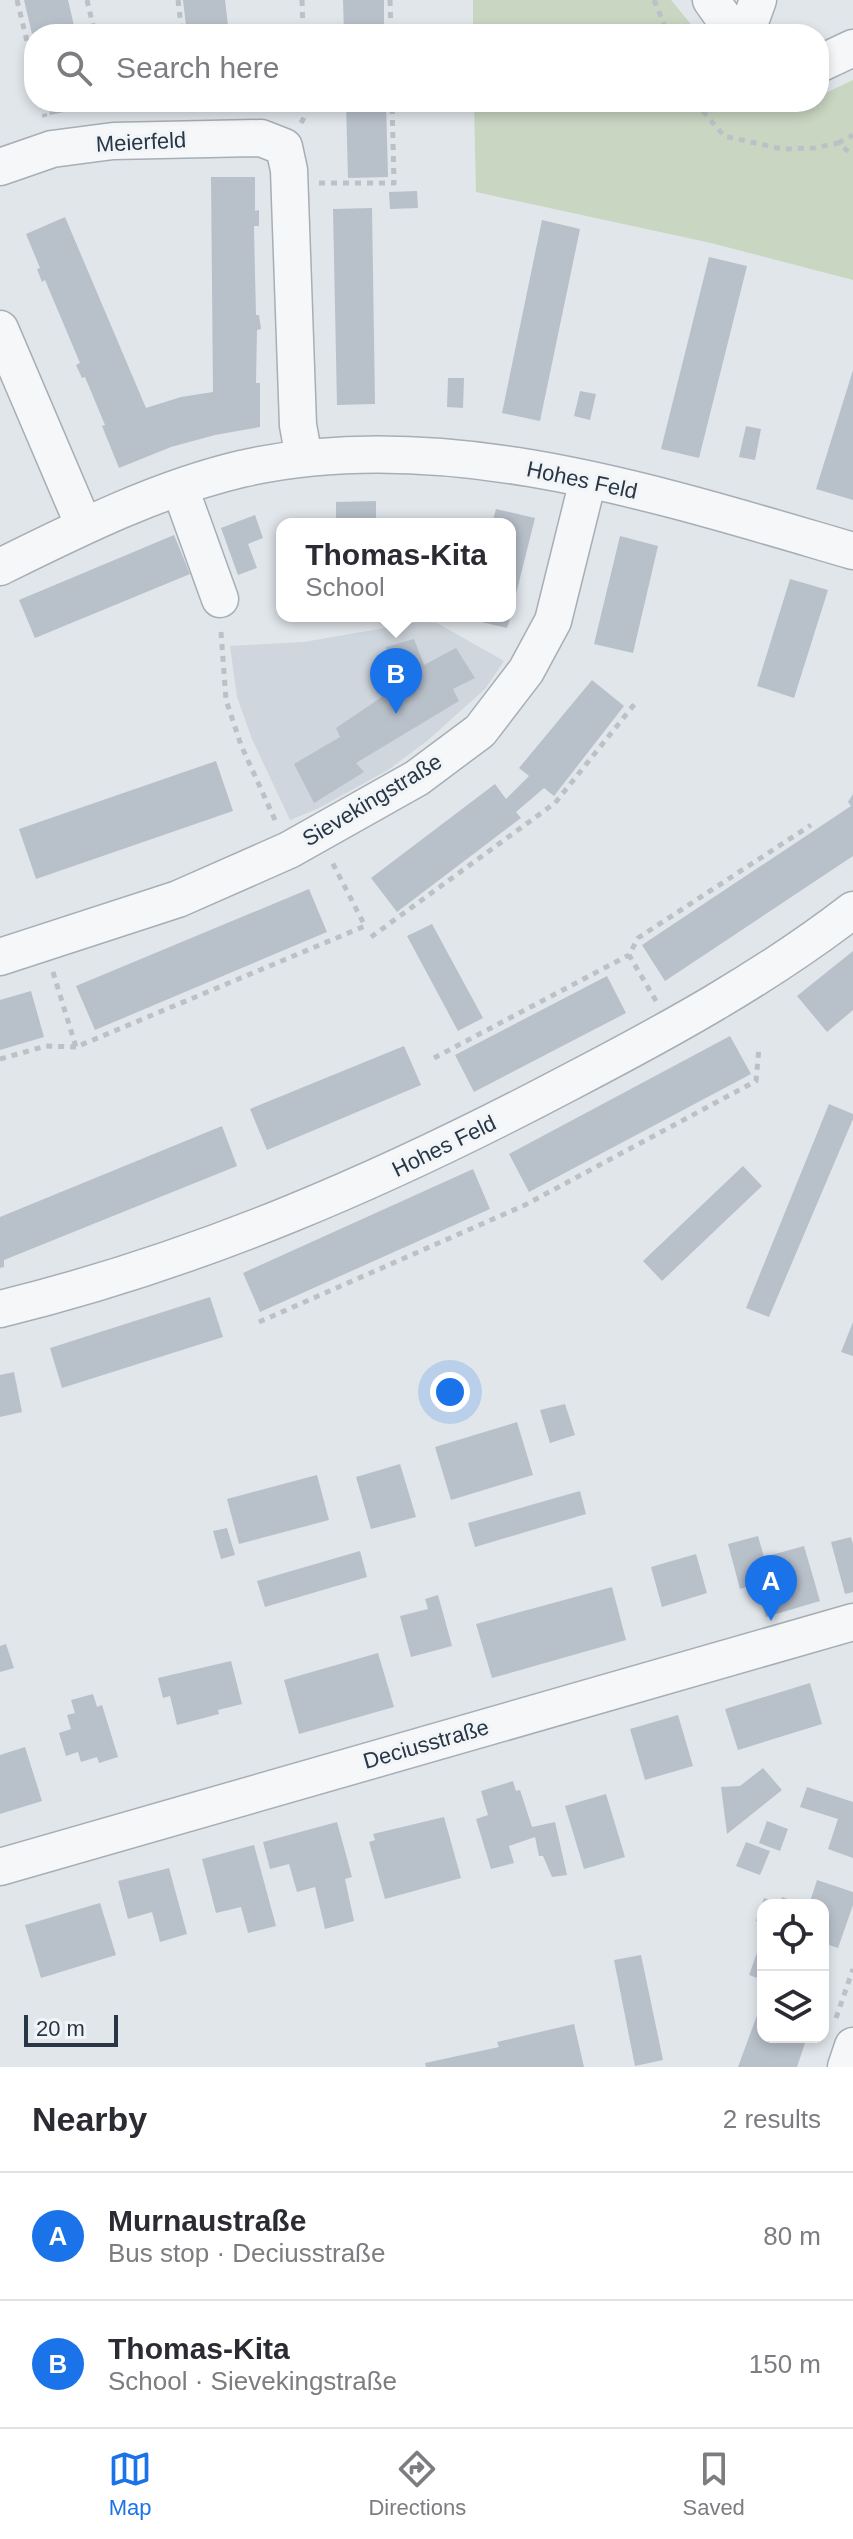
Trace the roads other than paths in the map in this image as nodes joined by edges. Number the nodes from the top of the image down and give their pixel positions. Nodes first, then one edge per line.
1 (711, 0) edge
2 (758, 0) edge
3 (728, 24) edge
4 (749, 24) edge
5 (853, 48) edge
6 (829, 59) edge
7 (0, 167) edge
8 (0, 329) edge
9 (304, 458) junction
10 (588, 480) junction
11 (180, 488) junction
12 (84, 526) junction
13 (853, 551) edge
14 (0, 567) edge
15 (220, 599) road end
16 (853, 910) edge
17 (0, 957) edge
18 (0, 1309) edge
19 (853, 1622) edge
20 (0, 1867) edge
21 (853, 2046) edge
22 (846, 2067) edge

1 - 3 street
2 - 4 street
5 - 6 street
7 - 9 street, Meierfeld
8 - 12 street
9 - 10 street, Hohes Feld
9 - 11 street, Hohes Feld
10 - 13 street, Hohes Feld
10 - 17 street, Sievekingstraße
11 - 12 street, Hohes Feld
11 - 15 street
12 - 14 street, Hohes Feld
16 - 18 street, Hohes Feld
19 - 20 street, Deciusstraße
21 - 22 street

